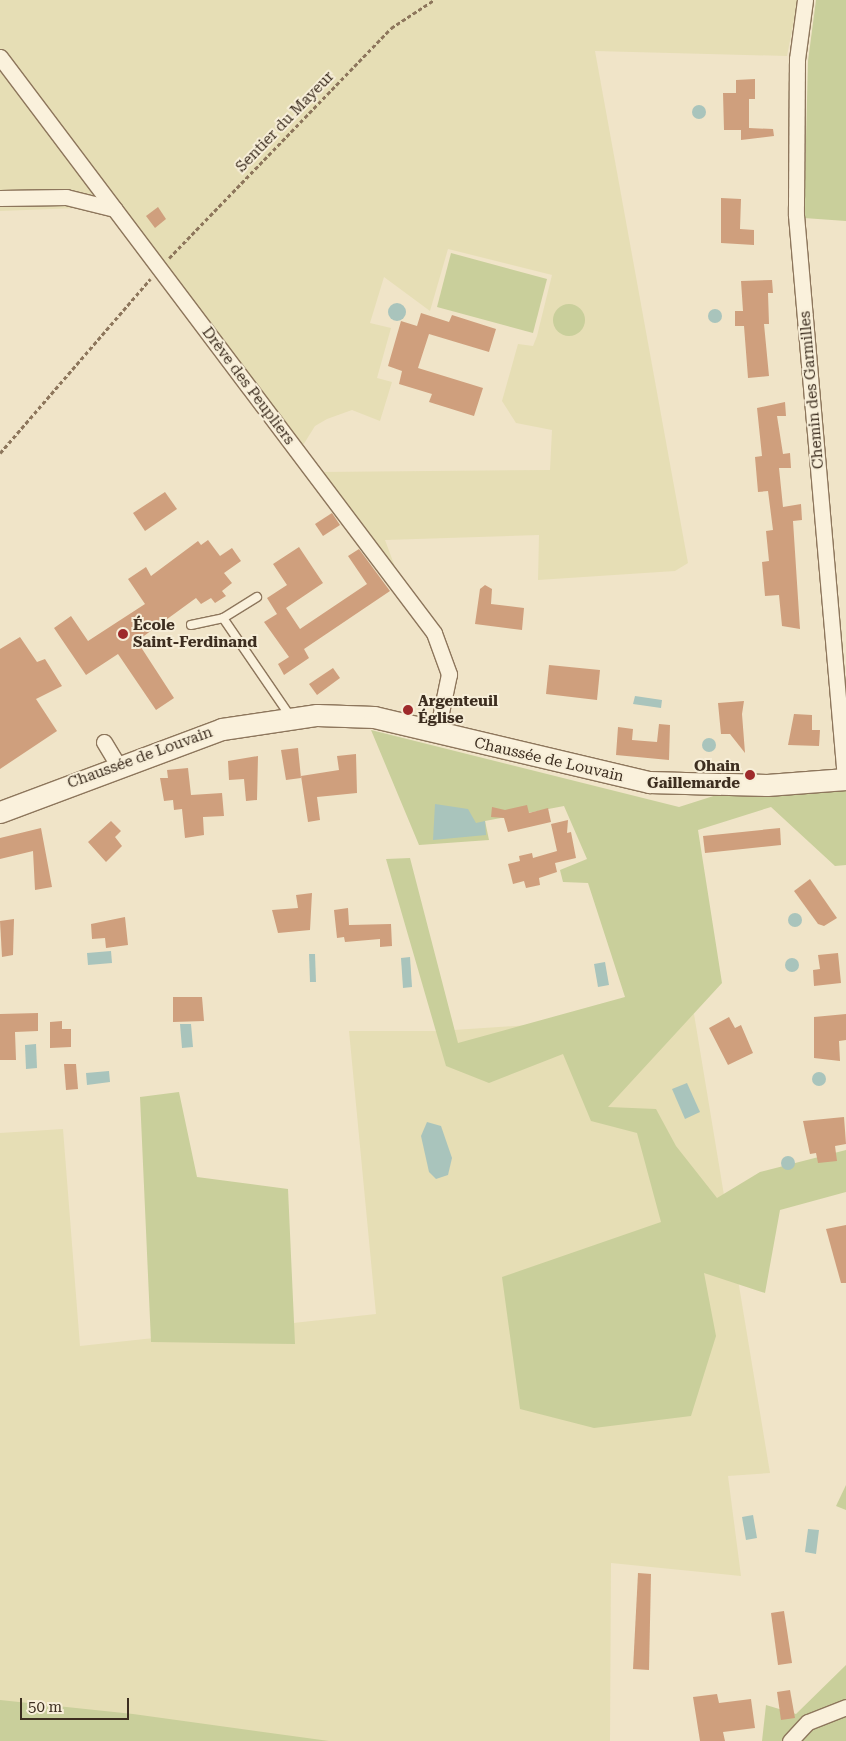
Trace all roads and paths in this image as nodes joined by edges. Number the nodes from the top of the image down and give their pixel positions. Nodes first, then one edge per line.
1 (434, 0) edge
2 (805, 0) edge
3 (0, 57) edge
4 (0, 198) edge
5 (117, 210) junction
6 (160, 268) junction
7 (0, 453) edge
8 (257, 596) dead end
9 (223, 618) junction
10 (191, 625) dead end
11 (290, 716) junction
12 (437, 732) junction
13 (104, 742) dead end
14 (118, 765) junction
15 (845, 779) edge
16 (0, 812) edge
17 (846, 1707) edge
18 (790, 1741) edge

1 - 6 path, Sentier du Mayeur
2 - 15 street, Chemin des Garmilles
3 - 5 street, Drève des Peupliers
4 - 5 street
5 - 6 street, Drève des Peupliers
6 - 7 path, Sentier du Mayeur
6 - 12 street, Drève des Peupliers
8 - 9 lane
9 - 10 lane
9 - 11 lane
11 - 12 main road, Chaussée de Louvain
11 - 14 main road, Chaussée de Louvain
12 - 15 main road, Chaussée de Louvain
13 - 14 street
14 - 16 main road, Chaussée de Louvain
17 - 18 street

